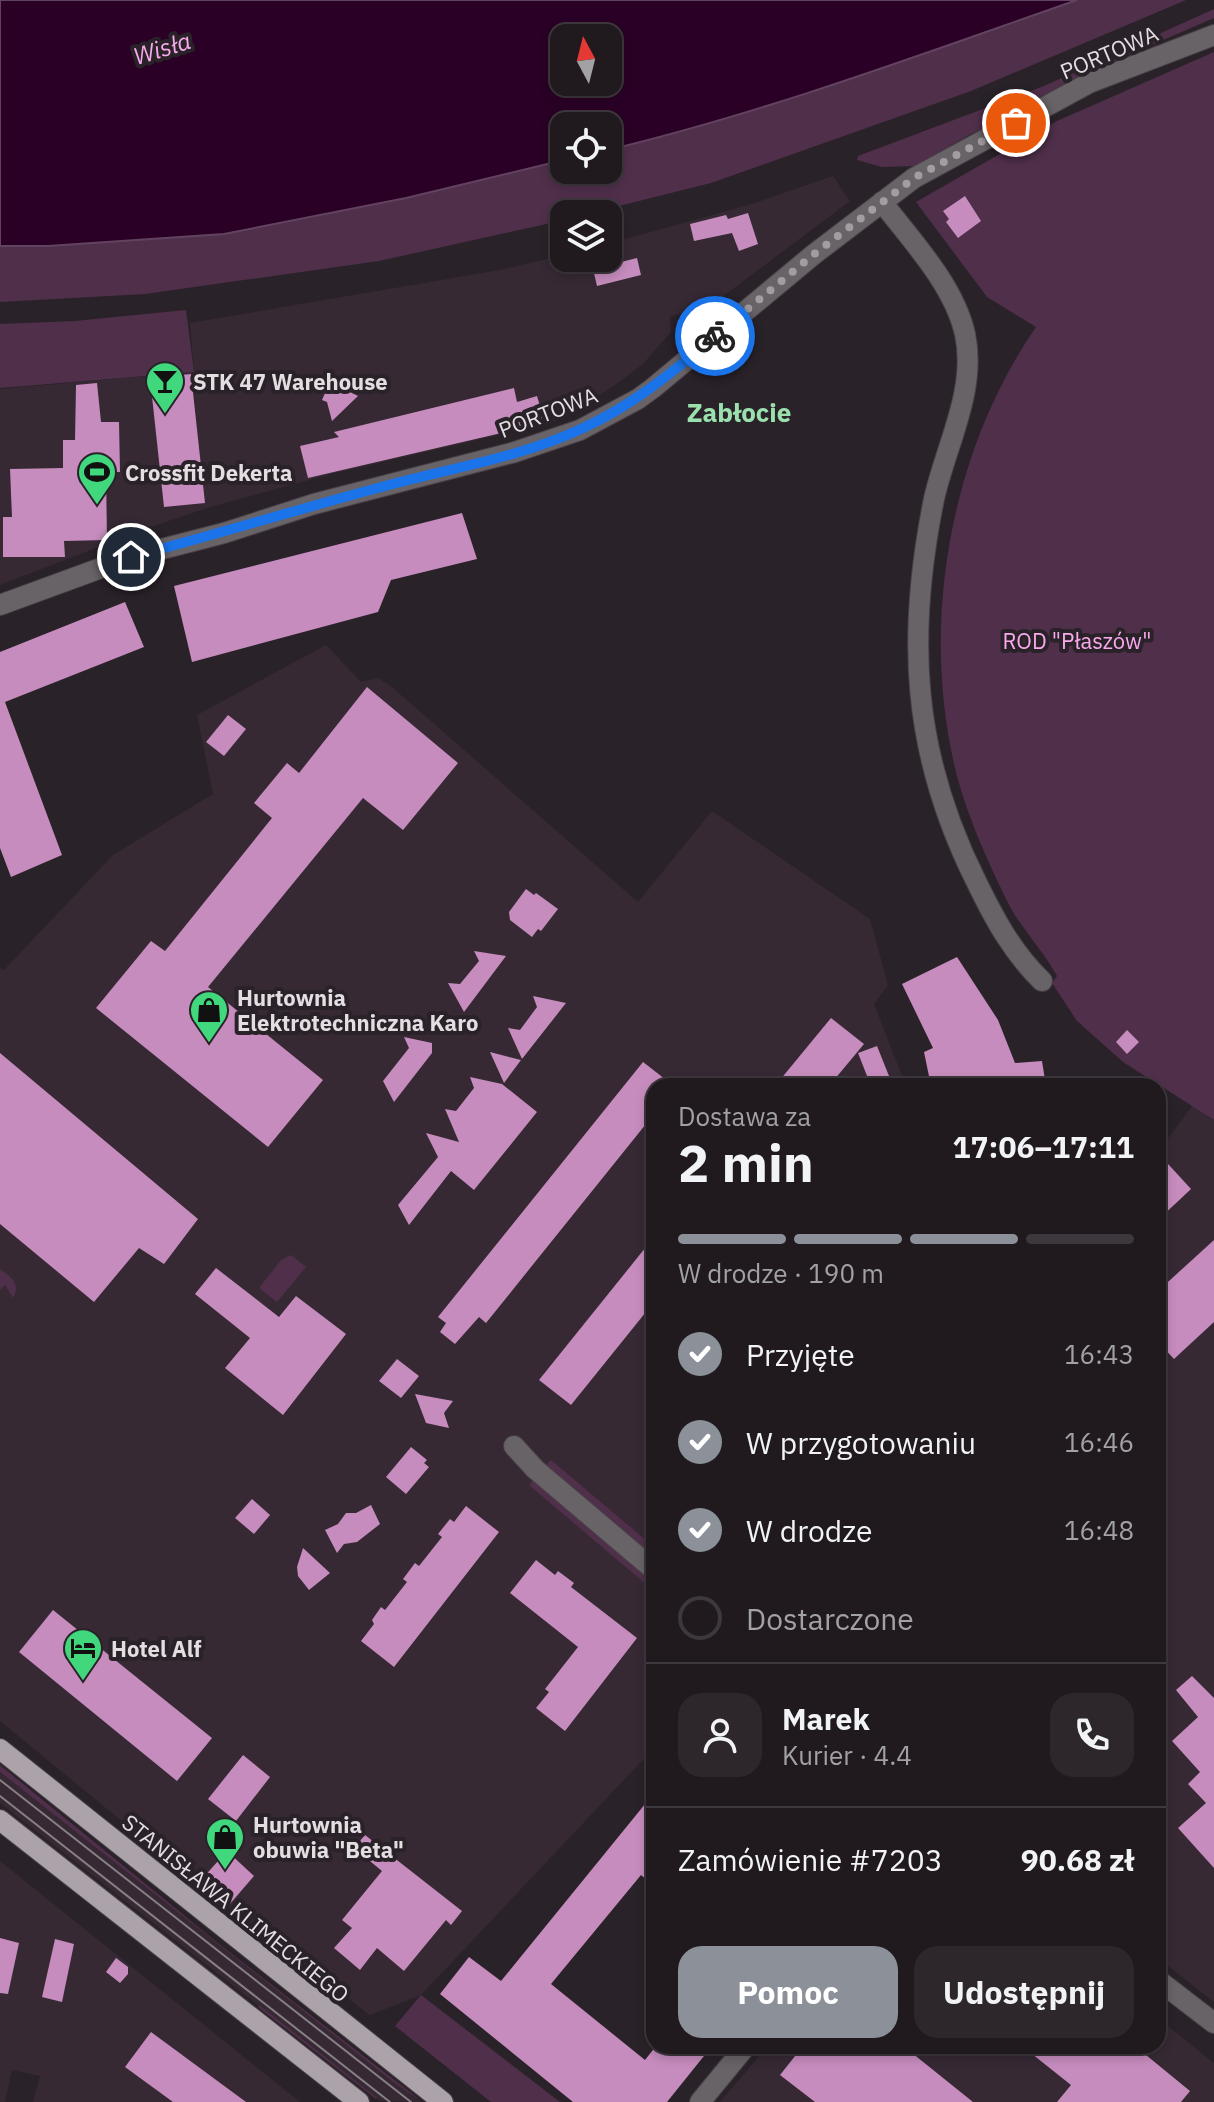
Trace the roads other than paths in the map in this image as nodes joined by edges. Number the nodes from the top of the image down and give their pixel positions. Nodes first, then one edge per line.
1 (1214, 35) edge
2 (882, 202) junction
3 (0, 605) edge
4 (1042, 981) dead end
5 (514, 1446) dead end
6 (646, 1563) edge
7 (0, 1749) edge
8 (0, 1820) edge
9 (1166, 1986) edge
10 (1214, 2023) edge
11 (739, 2054) edge
12 (359, 2102) edge
13 (443, 2102) edge
14 (700, 2102) edge

1 - 2 street, PORTOWA
2 - 3 street, PORTOWA
2 - 4 street
5 - 6 street
7 - 13 main road, STANISŁAWA KLIMECKIEGO
8 - 12 main road
9 - 10 street
11 - 14 street

